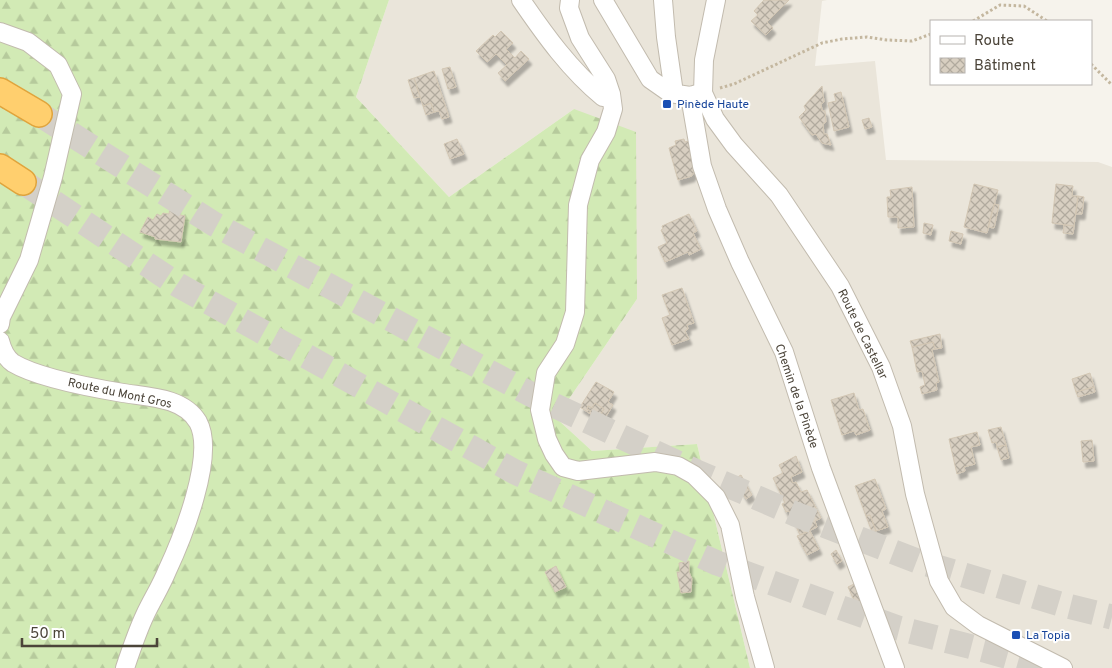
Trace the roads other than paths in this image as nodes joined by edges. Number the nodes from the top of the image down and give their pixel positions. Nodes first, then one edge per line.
1 (522, 0) edge
2 (570, 0) edge
3 (603, 0) edge
4 (663, 0) edge
5 (716, 0) edge
6 (0, 32) edge
7 (0, 91) edge
8 (611, 94) junction
9 (689, 94) junction
10 (39, 114) tunnel mouth
11 (0, 167) edge
12 (24, 182) tunnel mouth
13 (0, 324) edge
14 (0, 341) edge
15 (125, 668) edge
16 (765, 668) edge
17 (895, 668) edge
18 (1063, 668) edge

1 - 8 street
2 - 8 street
3 - 9 street
4 - 9 street
5 - 9 street, Route de Castellar
6 - 13 street
7 - 10 highway
8 - 16 street
9 - 17 street, Chemin de la Pinède
9 - 18 street, Route de Castellar
11 - 12 highway
14 - 15 street, Route du Mont Gros

